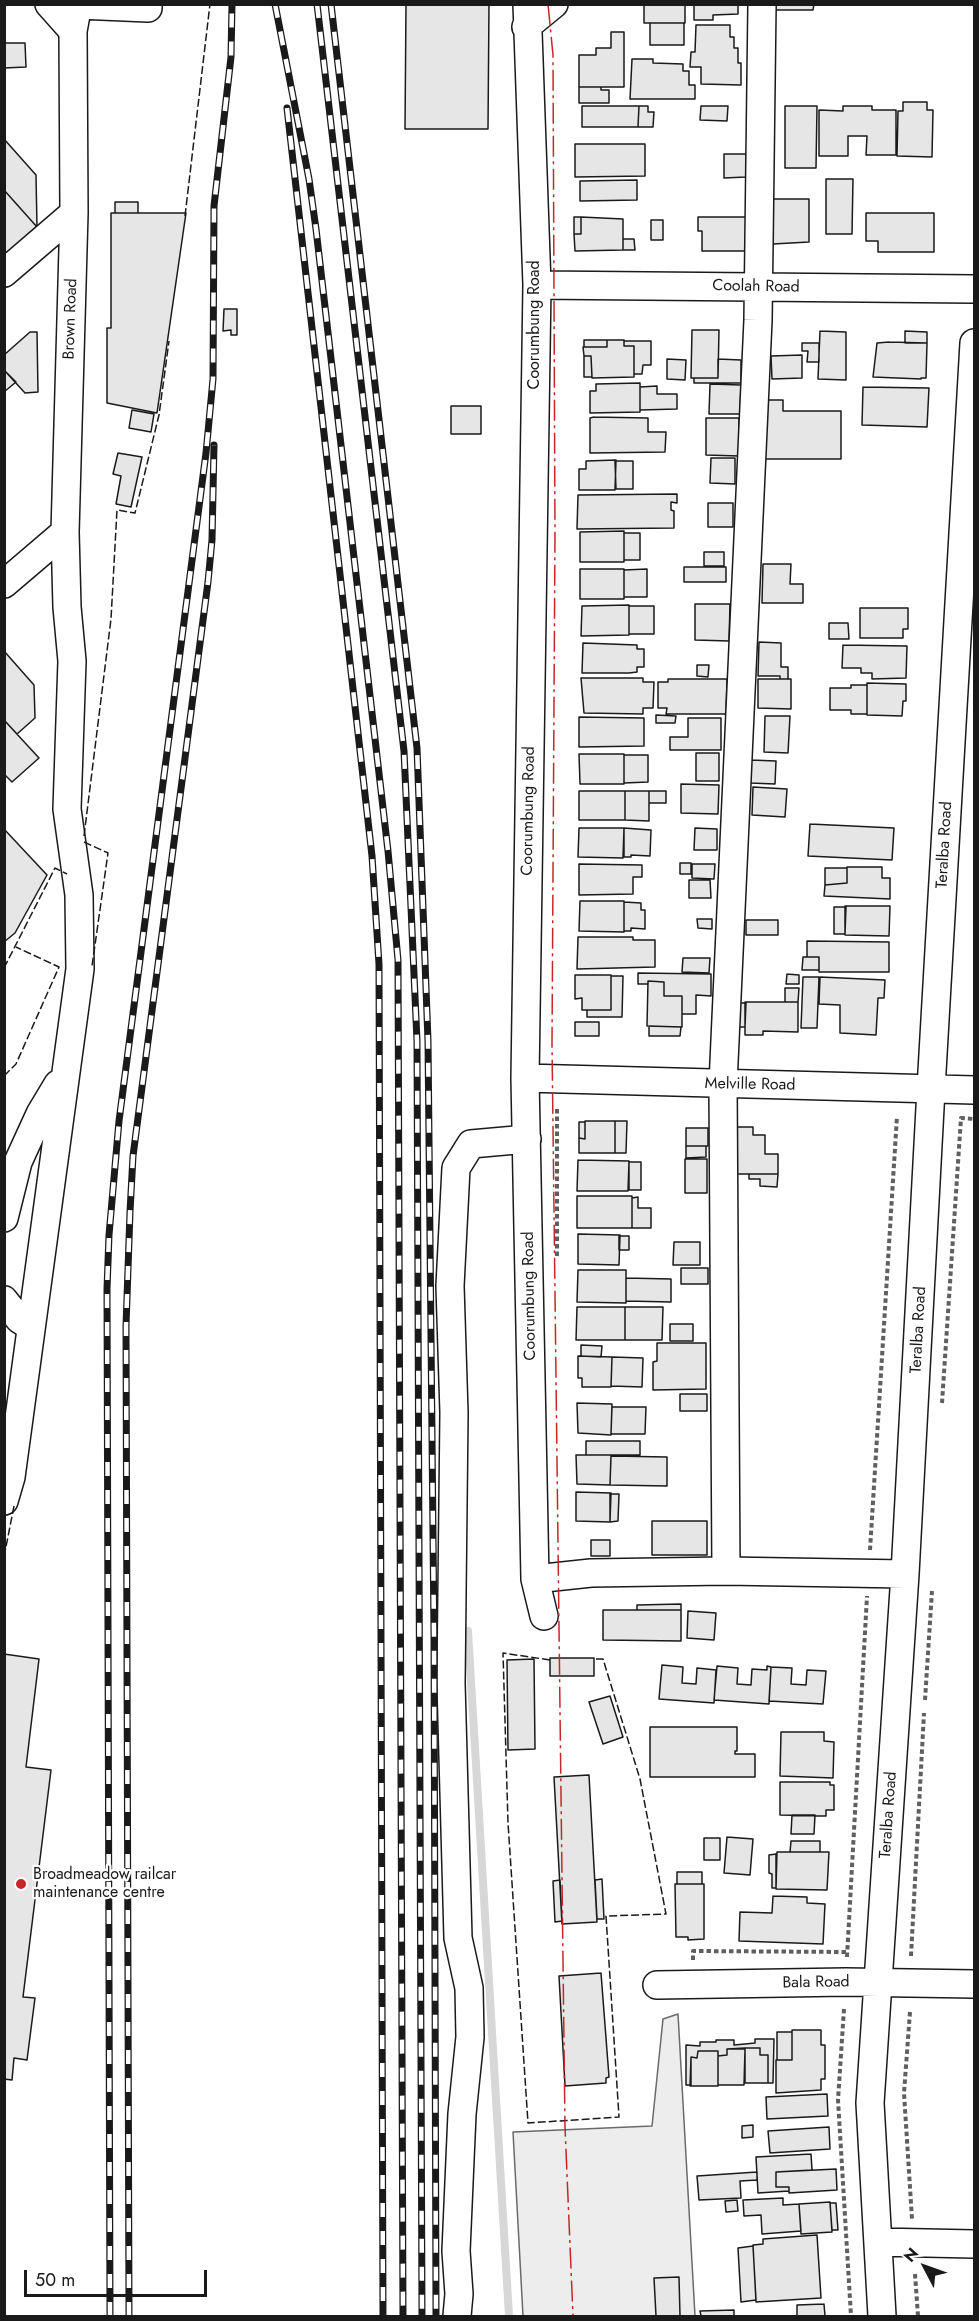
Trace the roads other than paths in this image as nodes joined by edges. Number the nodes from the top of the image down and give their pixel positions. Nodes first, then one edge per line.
1 (49, 4) edge
2 (148, 4) edge
3 (554, 4) edge
4 (762, 4) edge
5 (78, 5) edge
6 (526, 16) edge
7 (73, 32) junction
8 (74, 213) junction
9 (4, 273) edge
10 (537, 285) junction
11 (758, 287) junction
12 (975, 289) edge
13 (975, 343) edge
14 (65, 532) junction
15 (4, 584) edge
16 (66, 1070) junction
17 (525, 1078) junction
18 (723, 1084) junction
19 (931, 1089) junction
20 (975, 1090) edge
21 (526, 1139) junction
22 (4, 1218) edge
23 (4, 1299) edge
24 (30, 1326) junction
25 (4, 1501) edge
26 (726, 1570) junction
27 (905, 1574) junction
28 (535, 1579) junction
29 (544, 1616) dead end
30 (878, 1983) junction
31 (975, 1984) edge
32 (657, 1985) dead end
33 (878, 2242) junction
34 (975, 2244) edge
35 (457, 2316) edge
36 (882, 2316) edge

1 - 7 street
2 - 5 street
3 - 6 street
4 - 11 street
5 - 7 street, Brown Road
6 - 10 street, Coorumbung Road
7 - 8 street, Brown Road
8 - 9 street
8 - 14 street, Brown Road
10 - 11 street, Coolah Road
10 - 17 street, Coorumbung Road
11 - 12 street, Coolah Road
11 - 18 street
13 - 19 street, Teralba Road
14 - 15 street
14 - 16 street, Brown Road
16 - 22 street
16 - 24 street, Brown Road
17 - 18 street, Melville Road
17 - 21 street, Coorumbung Road
18 - 19 street, Melville Road
18 - 26 street
19 - 20 street, Melville Road
19 - 27 street, Teralba Road
21 - 28 street, Coorumbung Road
21 - 35 street
23 - 24 street
24 - 25 street, Brown Road
26 - 27 street
26 - 28 street
27 - 30 street, Teralba Road
28 - 29 street, Coorumbung Road
30 - 31 street, Bala Road
30 - 32 street, Bala Road
30 - 33 street, Teralba Road
33 - 34 street
33 - 36 street, Teralba Road

